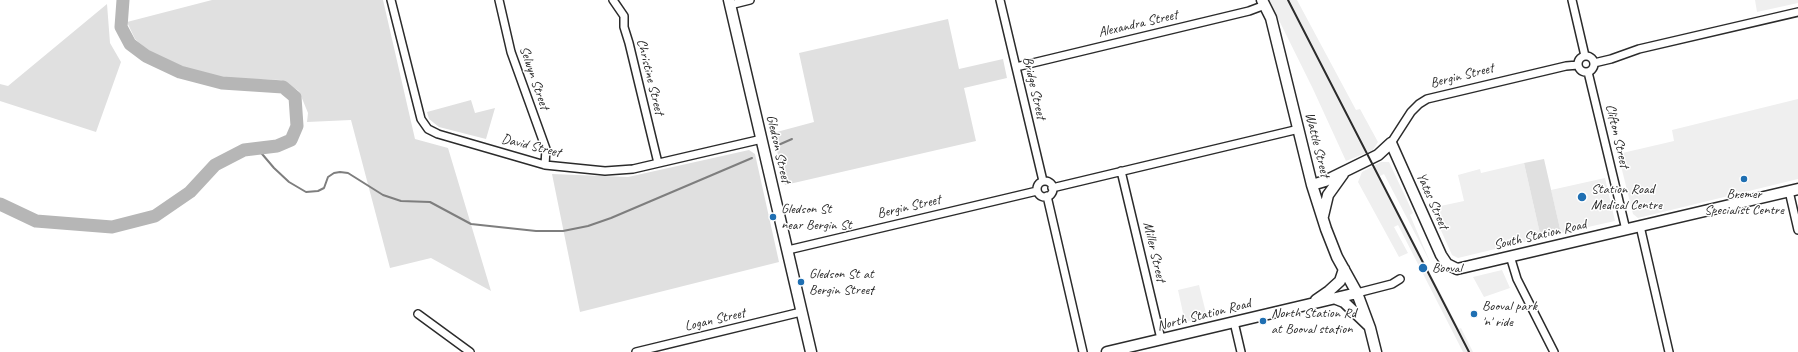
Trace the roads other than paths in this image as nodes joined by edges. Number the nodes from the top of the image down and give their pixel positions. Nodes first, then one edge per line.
1 (392, 0) edge
2 (499, 0) edge
3 (612, 0) edge
4 (750, 0) edge
5 (1000, 0) edge
6 (1572, 0) edge
7 (730, 2) edge
8 (1263, 2) edge
9 (1798, 12) edge
10 (1585, 56) junction
11 (1594, 63) junction
12 (1578, 65) junction
13 (1016, 66) junction
14 (1588, 72) junction
15 (1299, 129) junction
16 (762, 139) junction
17 (1391, 143) junction
18 (658, 163) junction
19 (545, 164) junction
20 (1121, 171) junction
21 (1344, 172) junction
22 (1043, 181) junction
23 (1312, 185) junction
24 (1052, 188) junction
25 (1037, 190) junction
26 (1794, 190) edge
27 (1047, 196) junction
28 (1323, 220) junction
29 (1640, 226) junction
30 (1626, 230) junction
31 (1798, 230) edge
32 (788, 250) junction
33 (1510, 256) junction
34 (1452, 268) joint
35 (1344, 269) junction
36 (1400, 279) dead end
37 (1357, 293) junction
38 (1334, 298) junction
39 (1309, 304) junction
40 (801, 312) junction
41 (418, 314) dead end
42 (1234, 322) junction
43 (1370, 328) junction
44 (1161, 339) junction
45 (470, 352) edge
46 (636, 352) edge
47 (811, 352) edge
48 (1083, 352) edge
49 (1111, 352) edge
50 (1241, 352) edge
51 (1376, 352) edge
52 (1554, 352) edge
53 (1669, 352) edge

1 - 19 street, David Street
2 - 19 street, Selwyn Street
3 - 18 street, Christine Street
4 - 7 street
5 - 13 street, Bridge Street
6 - 10 street
7 - 16 street, Gledson Street
8 - 13 street, Alexandra Street
8 - 15 street, Wattle Street
9 - 11 street
10 - 11 street
10 - 12 street
11 - 14 street
12 - 14 street
12 - 17 street, Bergin Street
13 - 22 street, Bridge Street
14 - 30 street, Clifton Street
15 - 20 street
15 - 23 street, Wattle Street
16 - 18 street, David Street
16 - 32 street, Gledson Street
17 - 21 street, Bergin Street
17 - 34 street, Yates Street
18 - 19 street, David Street
20 - 24 street
20 - 44 street, Miller Street
21 - 23 street, Bergin Street
21 - 28 street
22 - 24 street
22 - 25 street
23 - 28 street, Wattle Street
24 - 27 street
25 - 27 street
25 - 32 street, Bergin Street
26 - 29 street, South Station Road
26 - 31 street
27 - 48 street
28 - 35 street, Wattle Street
29 - 30 street, South Station Road
29 - 53 street
30 - 33 street, South Station Road
32 - 40 street, Gledson Street
33 - 34 street, South Station Road
33 - 52 street
35 - 37 street, Wattle Street
35 - 39 street
36 - 37 street, North Station Road
37 - 38 street, North Station Road
37 - 43 street, Wattle Street
38 - 39 street, North Station Road
38 - 43 street
39 - 42 street, North Station Road
40 - 46 street, Logan Street
40 - 47 street, Gledson Street
41 - 45 street
42 - 44 street, North Station Road
42 - 50 street
43 - 51 street, Wattle Street
44 - 49 street, North Station Road

